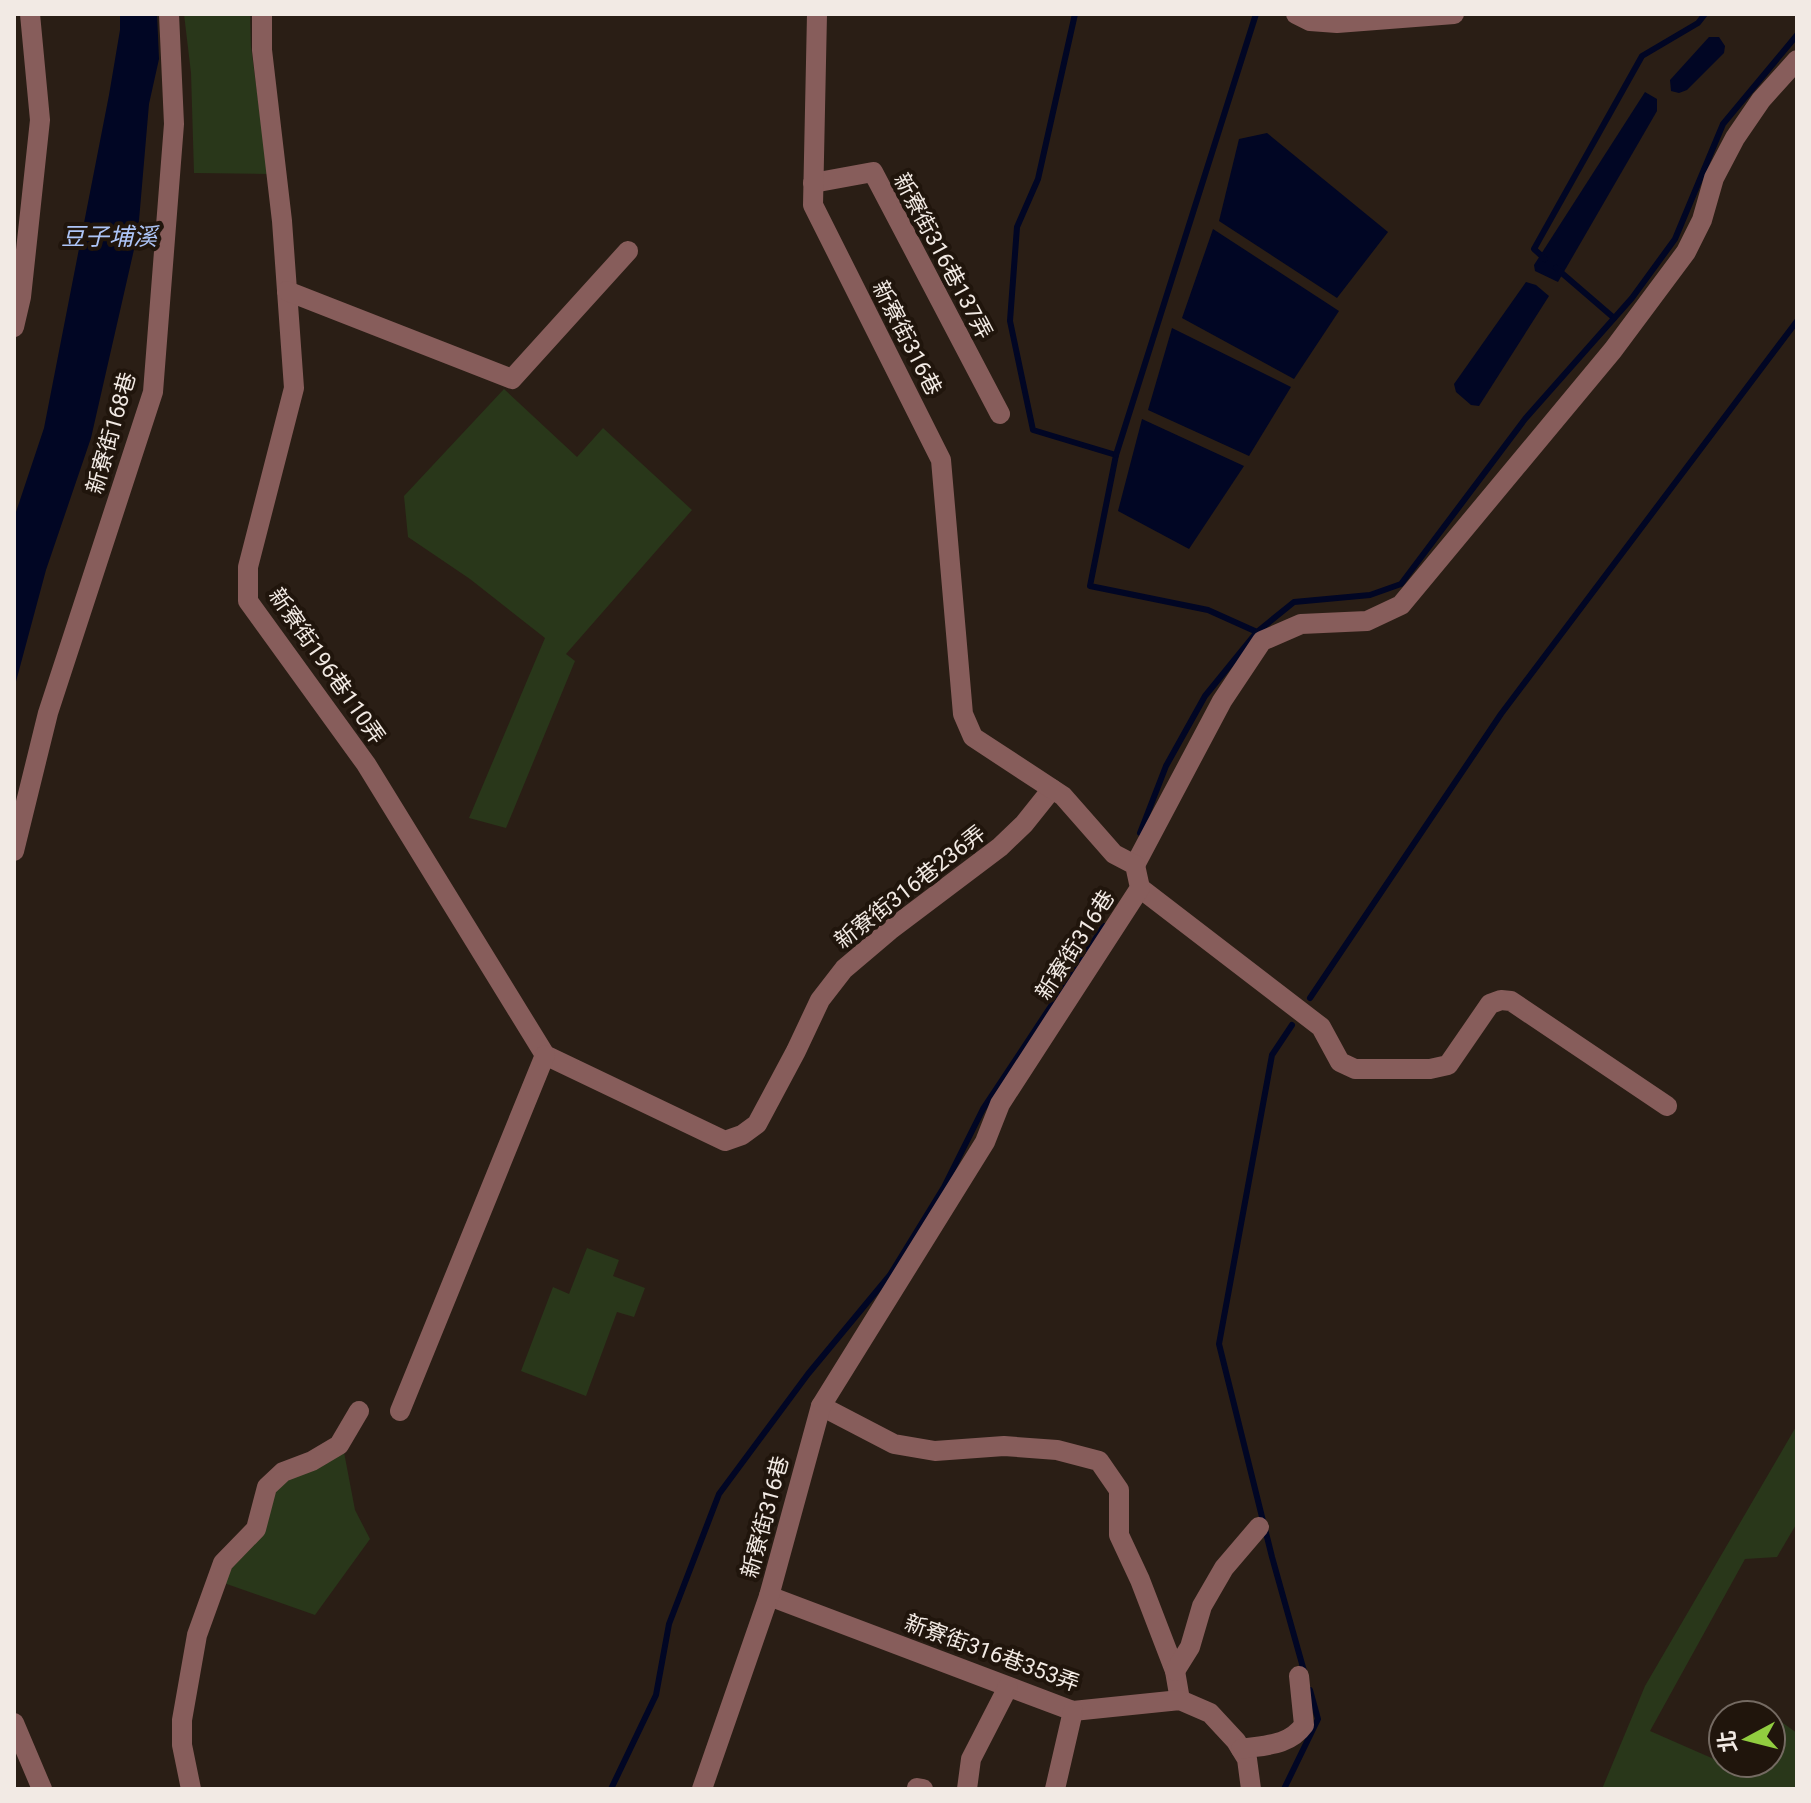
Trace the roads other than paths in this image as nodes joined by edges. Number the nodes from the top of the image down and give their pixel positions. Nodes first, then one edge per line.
1 (30, 14) edge
2 (169, 14) edge
3 (262, 14) edge
4 (817, 14) edge
5 (1296, 14) edge
6 (1454, 14) edge
7 (1797, 60) edge
8 (813, 183) junction
9 (628, 251) dead end
10 (287, 291) junction
11 (14, 327) edge
12 (1000, 414) dead end
13 (1052, 789) junction
14 (14, 851) edge
15 (1135, 865) junction
16 (1140, 888) junction
17 (545, 1055) junction
18 (1667, 1106) dead end
19 (821, 1406) junction
20 (359, 1411) dead end
21 (400, 1411) dead end
22 (1259, 1527) dead end
23 (769, 1596) junction
24 (1175, 1671) junction
25 (1299, 1676) dead end
26 (1008, 1687) junction
27 (1180, 1700) junction
28 (1073, 1711) junction
29 (14, 1723) edge
30 (1241, 1749) junction
31 (42, 1789) edge
32 (191, 1789) edge
33 (702, 1789) edge
34 (967, 1789) edge
35 (1055, 1789) edge
36 (1251, 1789) edge

1 - 11 street
2 - 14 street, 新寮街168巷
3 - 10 street, 新寮街196巷110弄
4 - 8 street, 新寮街316巷
5 - 6 street
7 - 15 street
8 - 12 street, 新寮街316巷137弄
8 - 13 street, 新寮街316巷
9 - 10 street
10 - 17 street, 新寮街196巷110弄
13 - 15 street, 新寮街316巷
13 - 17 street, 新寮街316巷236弄
15 - 16 street, 新寮街316巷
16 - 18 street
16 - 19 street, 新寮街316巷
17 - 21 street
19 - 23 street, 新寮街316巷
19 - 24 street
20 - 32 street
22 - 24 street
23 - 26 street, 新寮街316巷353弄
23 - 33 street, 新寮街316巷
24 - 27 street
25 - 30 street
26 - 28 street, 新寮街316巷353弄
26 - 34 street
27 - 28 street, 新寮街316巷353弄
27 - 30 street
28 - 35 street
29 - 31 street
30 - 36 street

